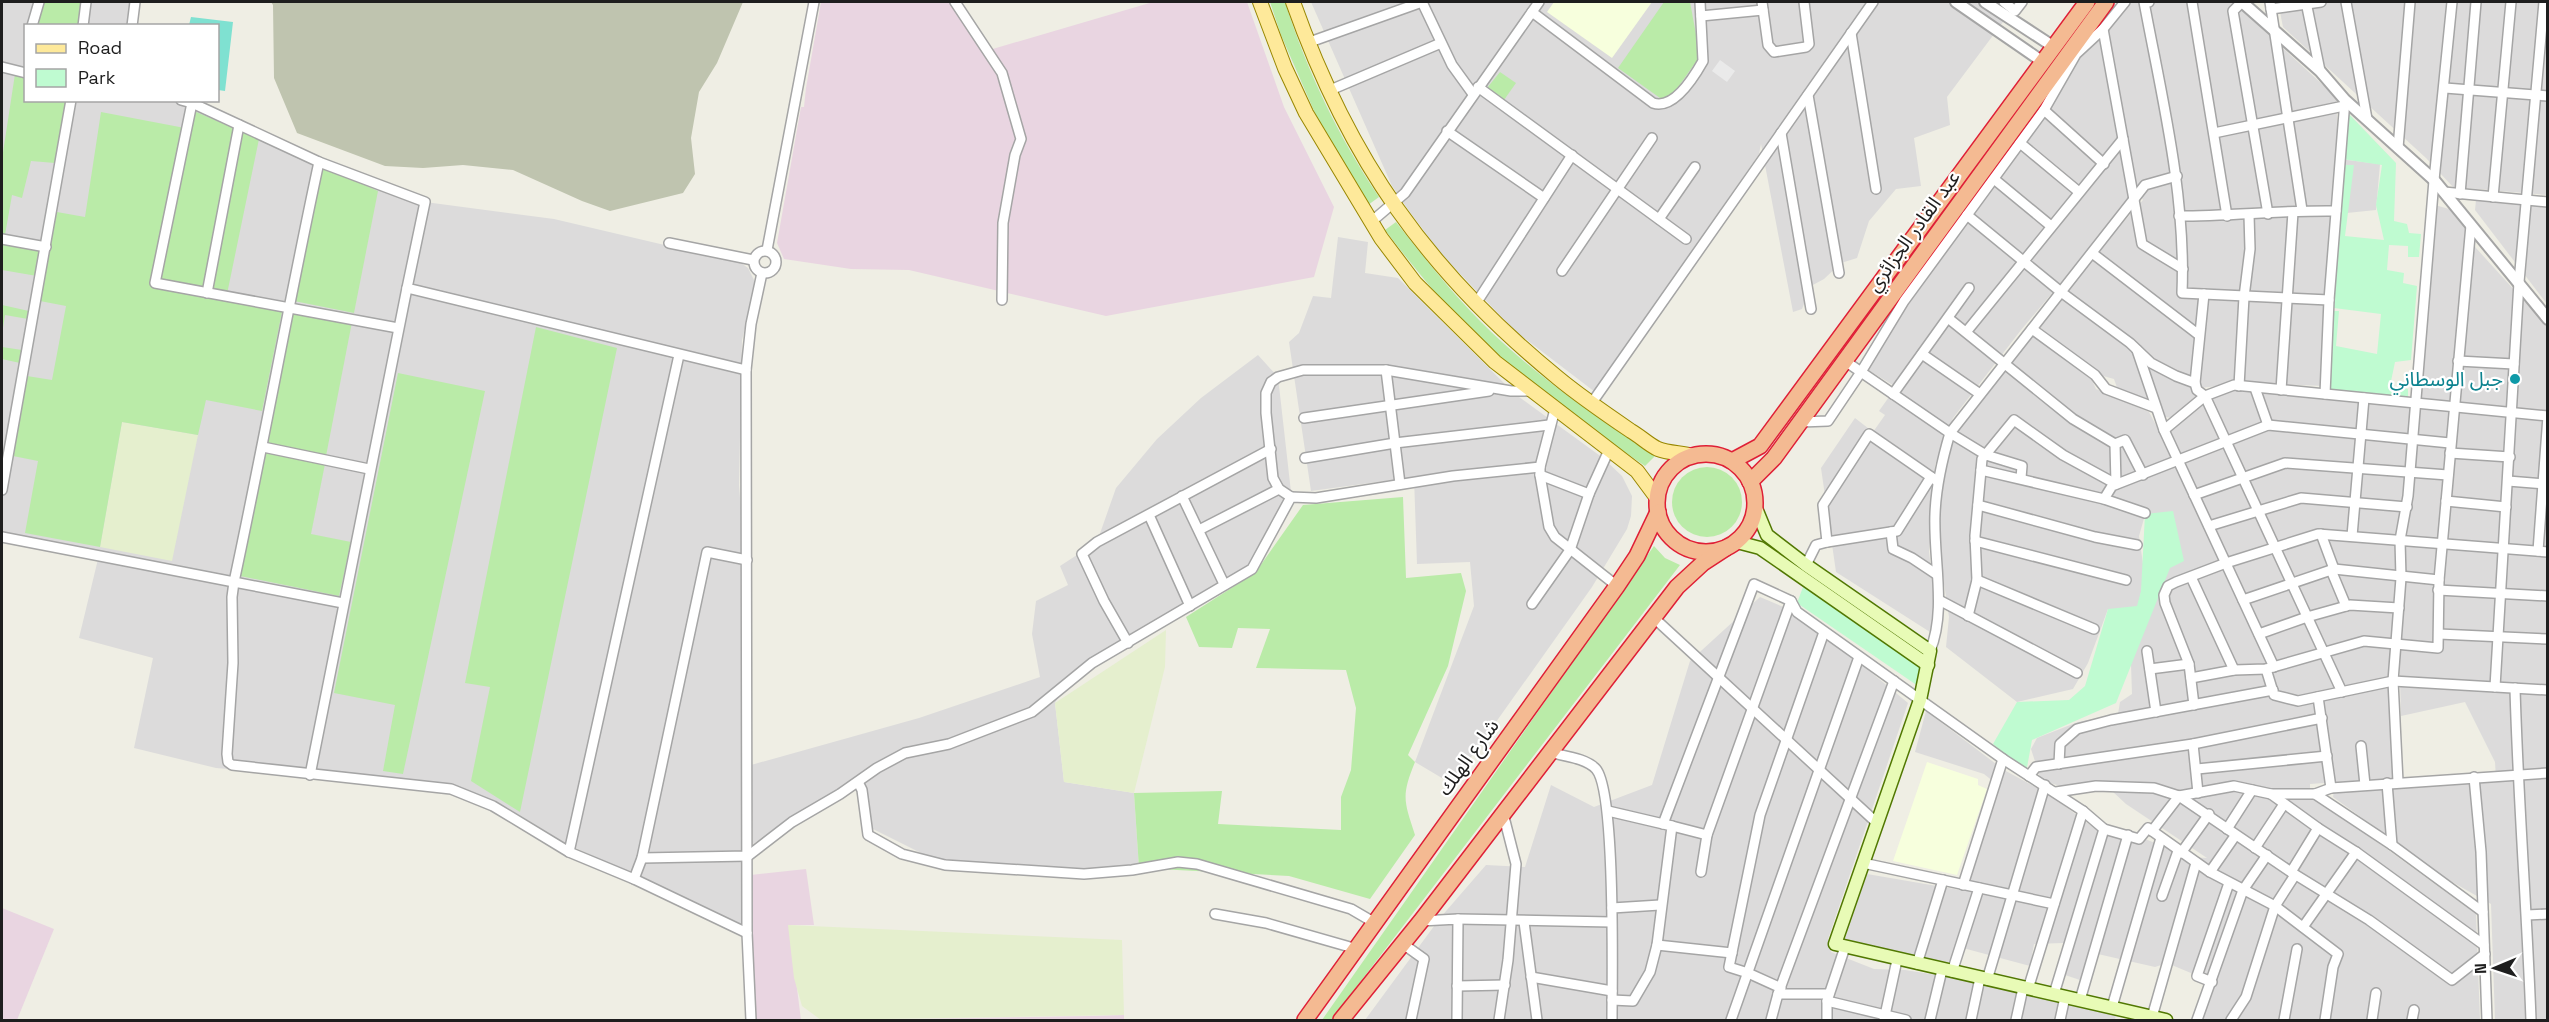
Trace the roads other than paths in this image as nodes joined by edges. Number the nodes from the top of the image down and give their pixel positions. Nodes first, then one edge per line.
1 (39, 2) edge
2 (86, 2) edge
3 (135, 2) edge
4 (814, 2) edge
5 (955, 2) edge
6 (1260, 2) edge
7 (1293, 2) edge
8 (1422, 2) edge
9 (1539, 2) edge
10 (1700, 2) edge
11 (1804, 2) edge
12 (1873, 2) edge
13 (1956, 2) edge
14 (1985, 2) edge
15 (2004, 2) edge
16 (2022, 2) edge
17 (2087, 2) edge
18 (2106, 2) edge
19 (2126, 2) edge
20 (2149, 2) edge
21 (2192, 2) edge
22 (2242, 2) edge
23 (2321, 2) edge
24 (2346, 2) edge
25 (2410, 2) edge
26 (2452, 2) edge
27 (2476, 2) edge
28 (2511, 2) edge
29 (2544, 2) edge
30 (2306, 3) edge
31 (2271, 5) edge
32 (1762, 6) edge
33 (1532, 12) junction
34 (1701, 16) junction
35 (33, 24) edge
36 (82, 24) edge
37 (132, 24) edge
38 (2103, 29) junction
39 (2273, 31) junction
40 (1851, 33) junction
41 (1307, 43) junction
42 (1441, 43) junction
43 (2054, 47) junction
44 (2043, 62) junction
45 (2, 67) edge
46 (2320, 71) junction
47 (24, 72) edge
48 (2445, 88) junction
49 (2468, 89) junction
50 (1328, 91) junction
51 (1476, 91) junction
52 (2502, 93) junction
53 (1808, 95) junction
54 (2536, 95) junction
55 (2547, 96) edge
56 (71, 102) edge
57 (188, 102) edge
58 (192, 103) junction
59 (2344, 103) junction
60 (2044, 110) junction
61 (2289, 118) junction
62 (2367, 119) junction
63 (2252, 124) junction
64 (239, 125) junction
65 (1447, 131) junction
66 (1781, 133) junction
67 (2214, 133) junction
68 (1652, 138) dead end
69 (2123, 139) junction
70 (2020, 143) junction
71 (2398, 148) junction
72 (1572, 155) junction
73 (319, 162) junction
74 (2104, 164) junction
75 (1695, 166) dead end
76 (2177, 176) junction
77 (1994, 178) junction
78 (2434, 180) junction
79 (1618, 189) junction
80 (1876, 189) dead end
81 (2079, 192) junction
82 (2444, 192) junction
83 (2460, 194) junction
84 (2493, 197) junction
85 (1544, 198) junction
86 (2135, 199) junction
87 (2526, 200) junction
88 (2547, 202) edge
89 (1393, 205) junction
90 (2297, 211) junction
91 (2336, 211) junction
92 (2268, 214) junction
93 (1967, 215) junction
94 (2249, 215) junction
95 (2179, 216) junction
96 (2228, 216) junction
97 (1659, 219) junction
98 (1371, 222) junction
99 (2471, 225) junction
100 (2051, 226) junction
101 (2, 239) edge
102 (1686, 239) dead end
103 (669, 243) dead end
104 (46, 247) junction
105 (767, 250) junction
106 (2092, 253) junction
107 (753, 260) junction
108 (2023, 261) junction
109 (2183, 269) junction
110 (1562, 271) dead end
111 (762, 273) junction
112 (1839, 273) dead end
113 (2519, 282) junction
114 (407, 288) junction
115 (1969, 288) dead end
116 (2061, 292) junction
117 (207, 293) junction
118 (2204, 294) junction
119 (2244, 297) junction
120 (2287, 299) junction
121 (1002, 300) dead end
122 (2329, 300) junction
123 (1475, 304) junction
124 (288, 306) junction
125 (1811, 309) dead end
126 (1948, 318) junction
127 (2547, 319) edge
128 (398, 328) junction
129 (2032, 328) junction
130 (1967, 331) junction
131 (2199, 335) junction
132 (2136, 349) junction
133 (1922, 354) junction
134 (679, 355) junction
135 (1845, 361) junction
136 (2458, 361) junction
137 (2005, 363) junction
138 (2514, 364) junction
139 (746, 370) junction
140 (1386, 370) junction
141 (1861, 372) junction
142 (2195, 383) junction
143 (2240, 386) junction
144 (2255, 388) junction
145 (1499, 389) junction
146 (2281, 390) junction
147 (1530, 391) junction
148 (1893, 394) junction
149 (1980, 394) junction
150 (2325, 394) junction
151 (2205, 396) junction
152 (2364, 398) junction
153 (1591, 404) junction
154 (2416, 404) junction
155 (1390, 405) junction
156 (2454, 407) junction
157 (2156, 408) junction
158 (1555, 409) junction
159 (2512, 412) junction
160 (2547, 416) edge
161 (1304, 418) dead end
162 (1801, 422) junction
163 (1549, 425) junction
164 (2268, 425) junction
165 (2164, 430) junction
166 (1950, 433) junction
167 (2361, 434) junction
168 (2413, 438) junction
169 (2226, 442) junction
170 (1395, 443) junction
171 (2115, 444) junction
172 (263, 447) junction
173 (2450, 448) junction
174 (1270, 449) junction
175 (1609, 450) junction
176 (1986, 455) junction
177 (1693, 456) junction
178 (2510, 457) junction
179 (1305, 458) dead end
180 (1732, 461) junction
181 (2179, 462) junction
182 (2359, 467) junction
183 (369, 469) junction
184 (1981, 470) junction
185 (1540, 471) junction
186 (2410, 472) junction
187 (2143, 475) junction
188 (2448, 475) junction
189 (2242, 476) junction
190 (2021, 478) junction
191 (1934, 479) junction
192 (2508, 481) junction
193 (1750, 483) junction
194 (1400, 484) junction
195 (2116, 484) junction
196 (2544, 484) junction
197 (1279, 489) junction
198 (2, 490) edge
199 (1589, 494) junction
200 (2194, 495) junction
201 (1182, 496) junction
202 (1291, 497) junction
203 (2104, 499) junction
204 (2446, 501) junction
205 (2355, 503) junction
206 (1658, 505) junction
207 (1978, 505) junction
208 (1755, 506) junction
209 (2407, 507) junction
210 (2506, 507) junction
211 (2545, 510) edge
212 (2258, 511) junction
213 (2145, 513) dead end
214 (1149, 515) junction
215 (2209, 526) junction
216 (1199, 530) junction
217 (1892, 531) junction
218 (2321, 534) junction
219 (2352, 536) junction
220 (2, 537) edge
221 (2400, 540) junction
222 (1975, 541) junction
223 (1827, 542) junction
224 (2443, 543) junction
225 (1731, 545) junction
226 (2137, 545) dead end
227 (2276, 548) junction
228 (2504, 549) junction
229 (1570, 550) junction
230 (2543, 551) edge
231 (747, 560) junction
232 (2226, 563) junction
233 (1806, 565) junction
234 (2332, 570) junction
235 (1935, 574) junction
236 (2191, 578) junction
237 (2401, 578) junction
238 (1977, 580) junction
239 (2126, 580) dead end
240 (234, 582) junction
241 (2292, 582) junction
242 (1224, 584) junction
243 (2438, 585) junction
244 (1617, 586) junction
245 (2501, 594) junction
246 (2547, 596) edge
247 (1939, 600) junction
248 (2243, 600) junction
249 (1791, 601) junction
250 (343, 603) junction
251 (1532, 604) dead end
252 (1190, 606) junction
253 (2346, 606) junction
254 (2399, 608) junction
255 (1968, 616) junction
256 (2307, 616) junction
257 (1653, 617) junction
258 (2094, 629) dead end
259 (1824, 632) junction
260 (2259, 634) junction
261 (2439, 634) junction
262 (2497, 636) junction
263 (2547, 639) edge
264 (1128, 643) junction
265 (2396, 643) junction
266 (1930, 651) junction
267 (2147, 651) dead end
268 (2324, 653) junction
269 (1859, 657) junction
270 (1928, 664) junction
271 (2189, 664) junction
272 (2270, 668) junction
273 (2150, 669) junction
274 (2234, 670) junction
275 (2078, 673) dead end
276 (2191, 678) junction
277 (1718, 679) junction
278 (1894, 681) junction
279 (2393, 681) junction
280 (2495, 687) junction
281 (2515, 688) junction
282 (2273, 690) junction
283 (2547, 690) edge
284 (2342, 692) junction
285 (2318, 697) junction
286 (1920, 700) junction
287 (2194, 705) junction
288 (1752, 708) junction
289 (2156, 712) junction
290 (2322, 718) junction
291 (1788, 740) junction
292 (2193, 744) junction
293 (2361, 746) dead end
294 (1549, 752) junction
295 (2327, 756) junction
296 (2003, 759) junction
297 (2059, 764) junction
298 (1819, 769) junction
299 (2197, 769) junction
300 (2547, 773) edge
301 (2518, 774) junction
302 (310, 775) junction
303 (2029, 776) junction
304 (2474, 777) junction
305 (858, 782) junction
306 (2398, 782) junction
307 (2386, 783) junction
308 (2045, 785) junction
309 (2365, 785) junction
310 (2331, 788) junction
311 (2252, 790) junction
312 (2056, 792) junction
313 (2198, 793) junction
314 (2271, 794) junction
315 (2315, 794) junction
316 (2179, 796) junction
317 (1852, 799) junction
318 (2284, 804) junction
319 (1608, 811) junction
320 (2083, 811) junction
321 (1503, 813) junction
322 (2209, 814) junction
323 (1877, 823) junction
324 (1668, 825) junction
325 (2318, 828) junction
326 (2104, 829) junction
327 (2227, 829) junction
328 (2152, 831) junction
329 (1707, 835) junction
330 (2128, 835) junction
331 (2235, 836) junction
332 (2161, 837) junction
333 (2392, 845) junction
334 (2255, 848) junction
335 (569, 852) junction
336 (2180, 852) junction
337 (2356, 852) junction
338 (2267, 855) junction
339 (748, 856) junction
340 (642, 858) junction
341 (1863, 863) junction
342 (2196, 863) junction
343 (1701, 872) dead end
344 (2210, 872) junction
345 (2293, 874) junction
346 (634, 879) junction
347 (1943, 880) junction
348 (2229, 883) junction
349 (1963, 885) junction
350 (1978, 888) junction
351 (2243, 890) junction
352 (2326, 894) junction
353 (2013, 896) junction
354 (2162, 896) dead end
355 (2054, 904) junction
356 (1660, 905) junction
357 (2275, 906) junction
358 (1612, 908) junction
359 (2483, 912) junction
360 (1215, 914) dead end
361 (2547, 914) edge
362 (2527, 915) junction
363 (1458, 920) junction
364 (1422, 921) junction
365 (1510, 922) junction
366 (1524, 922) junction
367 (1611, 922) junction
368 (1375, 923) junction
369 (2303, 927) junction
370 (747, 933) junction
371 (1403, 944) junction
372 (1657, 945) junction
373 (1845, 947) junction
374 (1357, 949) junction
375 (2296, 949) dead end
376 (2485, 950) junction
377 (1732, 953) junction
378 (1897, 960) junction
379 (1917, 964) junction
380 (1947, 971) junction
381 (1748, 973) junction
382 (1531, 977) junction
383 (1983, 979) junction
384 (2212, 982) junction
385 (1504, 985) junction
386 (1457, 986) junction
387 (2026, 988) junction
388 (1780, 991) junction
389 (2376, 993) dead end
390 (1612, 996) junction
391 (2059, 996) junction
392 (1828, 997) junction
393 (2080, 1000) junction
394 (2414, 1010) dead end
395 (2119, 1012) edge
396 (1885, 1018) edge
397 (2159, 1019) edge
398 (751, 1020) edge
399 (1305, 1020) edge
400 (1341, 1020) edge
401 (1411, 1020) edge
402 (1457, 1020) edge
403 (1499, 1020) edge
404 (1537, 1020) edge
405 (1612, 1020) edge
406 (1731, 1020) edge
407 (1771, 1020) edge
408 (1827, 1020) edge
409 (1906, 1020) edge
410 (1930, 1020) edge
411 (1971, 1020) edge
412 (2016, 1020) edge
413 (2060, 1020) edge
414 (2197, 1020) edge
415 (2231, 1020) edge
416 (2284, 1020) edge
417 (2325, 1020) edge
418 (2372, 1020) edge
419 (2412, 1020) edge
420 (2487, 1020) edge
421 (2531, 1020) edge

1 - 35 street
2 - 36 street
3 - 37 street
4 - 105 street
5 - 121 street
6 - 98 main road
7 - 41 main road
8 - 41 street
8 - 42 street
9 - 33 street
10 - 34 street
11 - 32 street
12 - 40 street
13 - 44 street
14 - 43 street
15 - 16 street
17 - 43 highway, عبد القادر الجزائري
18 - 135 highway, عبد القادر الجزائري
19 - 38 street
20 - 76 street
21 - 67 street
22 - 39 street
22 - 63 street
23 - 30 street
24 - 62 street
25 - 71 street
26 - 48 street
27 - 49 street
28 - 52 street
29 - 54 street
30 - 31 street
30 - 46 street
31 - 39 street
32 - 34 street
33 - 34 street
33 - 51 street
38 - 60 street
38 - 69 street
39 - 46 street
39 - 61 street
40 - 53 street
40 - 80 street
41 - 50 main road
42 - 50 street
42 - 51 street
43 - 44 highway, عبد القادر الجزائري
44 - 180 highway, عبد القادر الجزائري
45 - 47 street
46 - 59 street
48 - 49 street
48 - 78 street
49 - 52 street
49 - 83 street
50 - 89 main road
51 - 65 street
51 - 72 street
52 - 54 street
52 - 84 street
53 - 66 street
53 - 112 street
54 - 55 street
54 - 87 street
56 - 104 street
57 - 58 street
58 - 64 street
58 - 117 street
59 - 61 street
59 - 62 street
59 - 91 street
60 - 70 street
60 - 74 street
61 - 63 street
61 - 90 street
62 - 71 street
63 - 67 street
63 - 92 street
64 - 73 street
64 - 117 street
65 - 85 street
65 - 89 street
66 - 125 street
66 - 153 street
67 - 96 street
68 - 79 street
69 - 74 street
69 - 86 street
70 - 77 street
70 - 81 street
71 - 78 street
72 - 79 street
72 - 85 street
73 - 114 street
73 - 124 street
74 - 81 street
75 - 97 street
76 - 86 street
76 - 95 street
77 - 93 street
77 - 100 street
78 - 82 street
78 - 154 street
79 - 97 street
79 - 110 street
81 - 100 street
82 - 83 street
82 - 99 street
83 - 84 street
84 - 87 street
85 - 123 street
86 - 106 street
86 - 109 street
87 - 88 street
87 - 113 street
89 - 98 street
89 - 123 main road
90 - 91 street
90 - 92 street
90 - 120 street
91 - 122 street
92 - 94 street
93 - 108 street
93 - 141 street
94 - 96 street
94 - 119 street
95 - 96 street
95 - 109 street
97 - 102 street
98 - 147 main road
99 - 113 street
99 - 136 street
100 - 108 street
101 - 104 street
103 - 107 street
104 - 198 street
105 - 107 street
105 - 111 street
106 - 116 street
106 - 131 street
107 - 111 street
108 - 116 street
108 - 130 street
109 - 118 street
111 - 139 street
113 - 127 street
113 - 138 street
114 - 128 street
114 - 134 street
115 - 126 street
116 - 129 street
116 - 132 street
117 - 124 street
118 - 119 street
118 - 131 street
119 - 120 street
119 - 143 street
120 - 122 street
120 - 146 street
122 - 150 street
123 - 153 main road
124 - 128 street
124 - 172 street
126 - 130 street
126 - 133 street
128 - 183 street
129 - 137 street
129 - 157 street
130 - 137 street
131 - 142 street
132 - 142 street
132 - 157 street
133 - 148 street
133 - 149 street
134 - 139 street
134 - 335 street
135 - 141 street
135 - 162 highway, عبد القادر الجزائري
136 - 138 street
136 - 156 street
137 - 149 street
137 - 171 street
138 - 159 street
139 - 231 street
140 - 145 street
140 - 155 street
140 - 174 street
141 - 148 street
141 - 162 street
142 - 151 street
143 - 144 street
143 - 151 street
144 - 146 street
144 - 164 street
145 - 147 street
145 - 155 street
146 - 150 street
147 - 158 main road
148 - 166 street
149 - 166 street
150 - 152 street
151 - 165 street
151 - 169 street
152 - 154 street
152 - 167 street
153 - 177 main road
154 - 156 street
154 - 168 street
155 - 161 street
155 - 170 street
156 - 159 street
156 - 173 street
157 - 165 street
158 - 163 street
158 - 175 main road
159 - 160 street
159 - 178 street
160 - 196 street
162 - 193 highway, عبد القادر الجزائري
163 - 170 street
163 - 185 street
164 - 167 street
164 - 169 street
165 - 181 street
166 - 176 street
166 - 191 street
167 - 168 street
167 - 182 street
168 - 173 street
168 - 186 street
169 - 181 street
169 - 189 street
170 - 179 street
170 - 194 street
171 - 187 street
171 - 195 street
172 - 183 street
172 - 240 street
173 - 178 street
173 - 188 street
174 - 197 street
174 - 201 street
175 - 199 street
175 - 206 main road
176 - 184 street
176 - 190 street
176 - 195 street
177 - 180 highway
177 - 206 highway
178 - 192 street
180 - 193 highway
181 - 187 street
181 - 200 street
182 - 186 street
182 - 189 street
182 - 205 street
183 - 250 street
184 - 190 street
184 - 207 street
185 - 194 street
185 - 199 street
185 - 229 street
186 - 188 street
186 - 209 street
187 - 195 street
188 - 204 street
189 - 200 street
189 - 212 street
190 - 203 street
191 - 217 street
191 - 223 street
191 - 235 street
192 - 196 street
192 - 210 street
193 - 208 highway
194 - 202 street
195 - 203 street
196 - 211 street
197 - 202 street
197 - 216 street
199 - 229 street
200 - 215 street
201 - 214 street
201 - 216 street
202 - 242 street
203 - 213 street
204 - 210 street
204 - 224 street
205 - 209 street
205 - 212 street
205 - 219 street
206 - 225 highway
206 - 244 highway, شارع الهلك
207 - 222 street
207 - 226 street
208 - 225 highway
208 - 233 main road
209 - 221 street
210 - 228 street
211 - 230 street
212 - 215 street
212 - 227 street
214 - 252 street
214 - 264 street
215 - 232 street
216 - 242 street
217 - 223 street
217 - 235 street
218 - 219 street
218 - 227 street
218 - 234 street
219 - 221 street
220 - 240 street
221 - 224 street
221 - 237 street
222 - 238 street
222 - 239 street
223 - 233 street
224 - 228 street
224 - 243 street
225 - 257 highway
225 - 270 main road
227 - 232 street
227 - 241 street
228 - 230 street
228 - 245 street
229 - 244 street
229 - 251 street
231 - 339 street
231 - 340 street
232 - 236 street
232 - 248 street
233 - 266 main road
234 - 237 street
234 - 241 street
234 - 253 street
235 - 247 street
236 - 271 street
236 - 274 street
237 - 243 street
237 - 254 street
238 - 255 street
238 - 258 street
240 - 250 street
240 - 302 street
241 - 248 street
241 - 256 street
242 - 252 street
243 - 245 street
243 - 261 street
244 - 368 highway, شارع الهلك
245 - 246 street
245 - 262 street
247 - 255 street
247 - 266 street
248 - 260 street
249 - 259 street
249 - 277 street
249 - 288 street
250 - 302 street
252 - 264 street
253 - 254 street
253 - 256 street
254 - 265 street
255 - 275 street
256 - 260 street
256 - 268 street
257 - 277 street
257 - 294 highway
259 - 269 street
259 - 291 street
260 - 272 street
261 - 262 street
261 - 265 street
262 - 263 street
262 - 280 street
264 - 305 street
265 - 268 street
265 - 279 street
266 - 270 main road
267 - 273 street
268 - 272 street
268 - 284 street
269 - 278 street
269 - 298 street
270 - 286 main road
271 - 273 street
271 - 276 street
272 - 274 street
272 - 282 street
273 - 289 street
274 - 276 street
276 - 287 street
277 - 288 street
277 - 324 street
278 - 286 street
278 - 317 street
279 - 280 street
279 - 284 street
279 - 306 street
280 - 281 street
281 - 283 street
281 - 301 street
282 - 285 street
282 - 287 street
284 - 285 street
285 - 290 street
286 - 296 street
286 - 323 main road
287 - 289 street
288 - 291 street
288 - 329 street
289 - 297 street
290 - 292 street
290 - 295 street
291 - 298 street
291 - 377 street
292 - 297 street
292 - 299 street
293 - 309 street
294 - 319 street
294 - 321 highway
295 - 299 street
295 - 310 street
296 - 303 street
296 - 349 street
297 - 303 street
298 - 317 street
298 - 381 street
299 - 313 street
300 - 301 street
301 - 304 street
301 - 362 street
302 - 335 street
303 - 308 street
304 - 306 street
304 - 359 street
305 - 339 street
305 - 368 street
306 - 307 street
307 - 309 street
307 - 333 street
308 - 312 street
308 - 353 street
309 - 310 street
310 - 315 street
311 - 313 street
311 - 314 street
311 - 327 street
312 - 316 street
312 - 320 street
313 - 316 street
314 - 315 street
314 - 318 street
315 - 333 street
316 - 322 street
316 - 328 street
317 - 323 street
317 - 388 street
318 - 325 street
318 - 334 street
319 - 324 street
319 - 358 street
320 - 326 street
320 - 355 street
321 - 364 highway
321 - 365 street
322 - 327 street
322 - 336 street
323 - 341 main road
324 - 329 street
324 - 356 street
325 - 337 street
325 - 345 street
326 - 330 street
326 - 391 street
327 - 331 street
328 - 330 street
328 - 332 street
329 - 343 street
330 - 393 street
331 - 334 street
331 - 344 street
332 - 336 street
332 - 395 street
333 - 359 street
334 - 338 street
335 - 346 street
336 - 342 street
336 - 354 street
337 - 352 street
337 - 376 street
338 - 345 street
338 - 351 street
339 - 340 street
339 - 370 street
340 - 346 street
341 - 347 street
341 - 373 main road
342 - 344 street
342 - 397 street
344 - 348 street
345 - 352 street
345 - 357 street
346 - 370 street
347 - 349 street
347 - 379 street
348 - 351 street
348 - 384 street
349 - 350 street
350 - 353 street
350 - 380 street
351 - 357 street
351 - 384 street
352 - 369 street
352 - 376 street
353 - 355 street
353 - 383 street
355 - 387 street
356 - 358 street
356 - 372 street
357 - 369 street
357 - 415 street
358 - 367 street
359 - 376 street
360 - 374 street
361 - 362 street
362 - 421 street
363 - 364 street
363 - 365 street
363 - 386 street
364 - 371 highway
365 - 366 street
365 - 385 street
366 - 367 street
366 - 382 street
367 - 390 street
368 - 374 highway, شارع الهلك
369 - 417 street
370 - 398 street
371 - 400 highway
371 - 401 street
372 - 377 street
372 - 390 street
373 - 378 main road
373 - 392 street
374 - 399 highway, شارع الهلك
375 - 416 street
376 - 420 street
377 - 381 street
378 - 379 main road
378 - 396 street
379 - 380 main road
380 - 383 main road
380 - 410 street
381 - 388 street
381 - 406 street
382 - 390 street
382 - 404 street
383 - 387 main road
383 - 411 street
384 - 414 street
385 - 386 street
385 - 403 street
386 - 402 street
387 - 391 main road
387 - 412 street
388 - 392 street
388 - 407 street
389 - 418 street
390 - 405 street
391 - 393 main road
391 - 413 street
392 - 396 street
392 - 408 street
393 - 395 main road
394 - 419 street
395 - 397 main road
396 - 409 street

